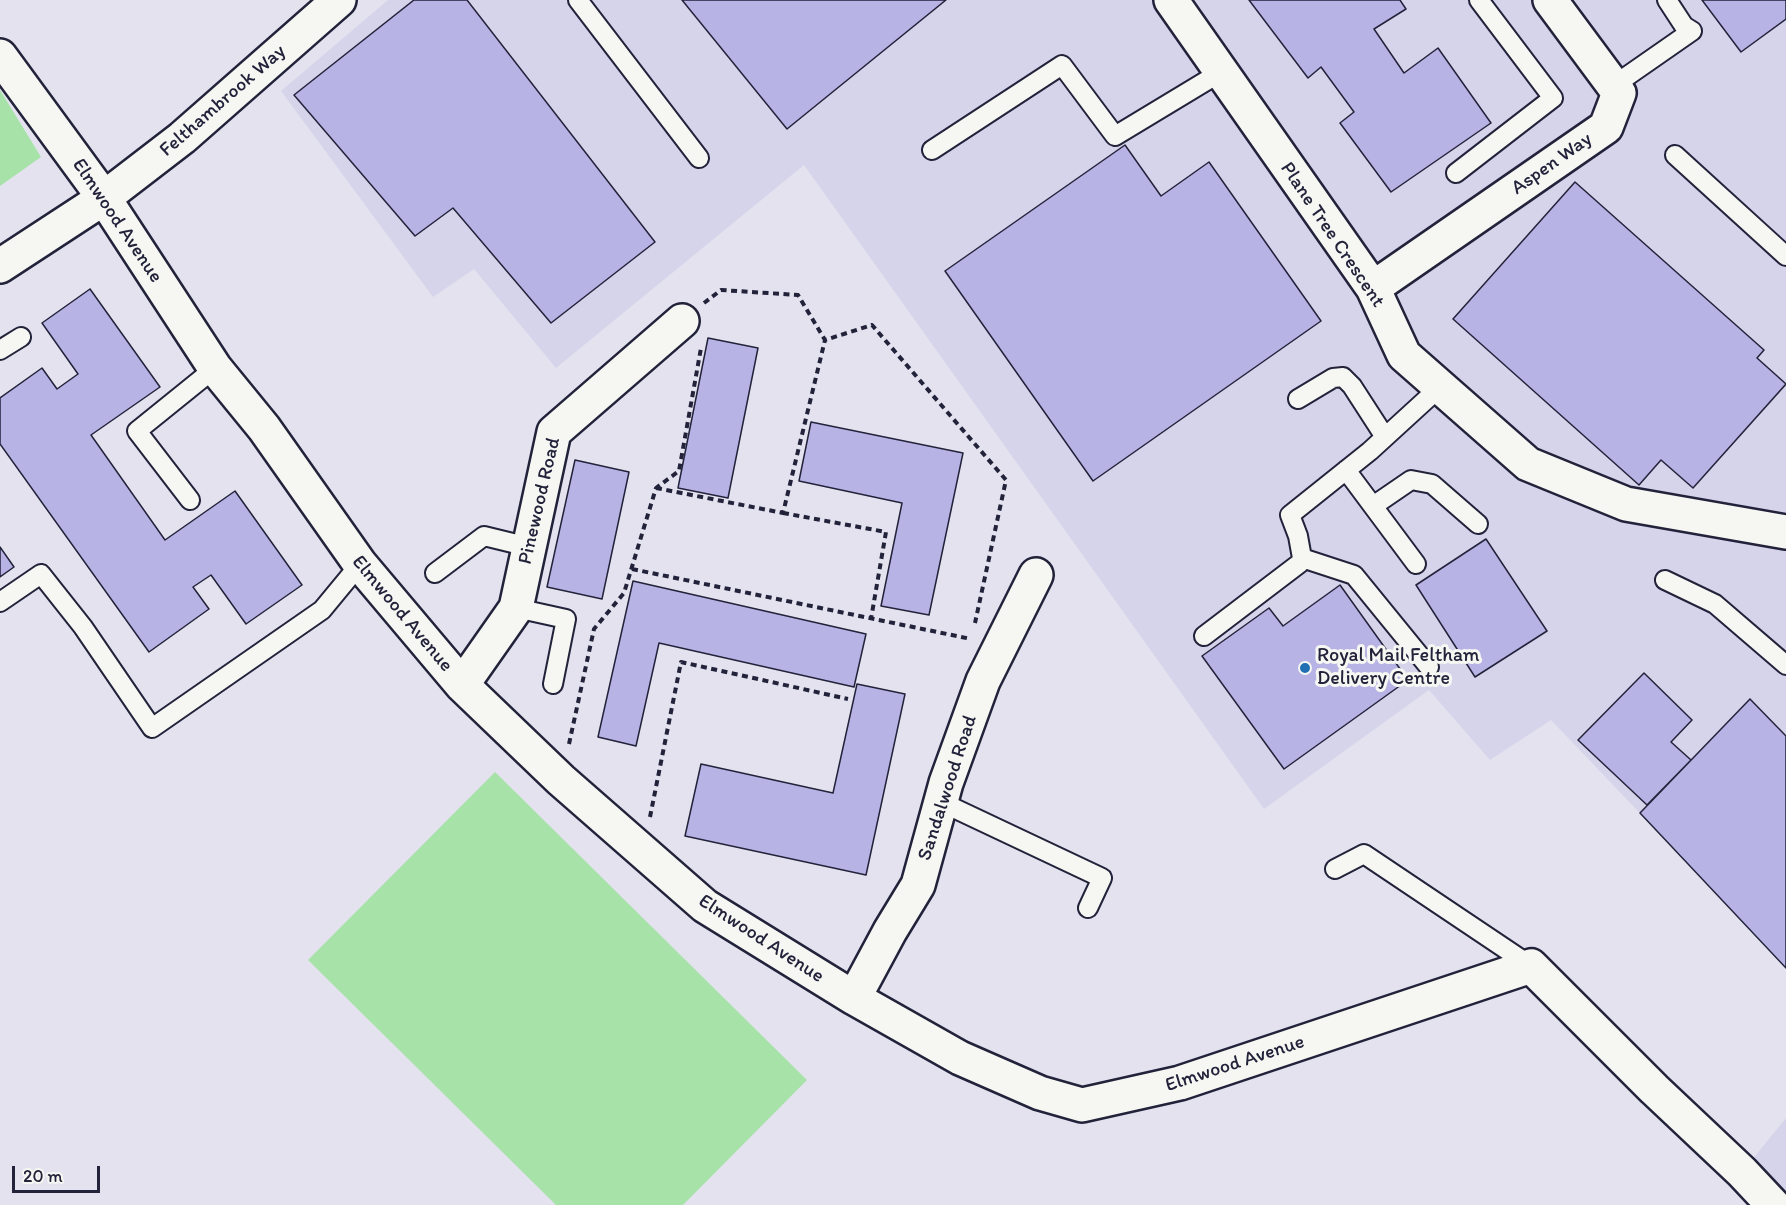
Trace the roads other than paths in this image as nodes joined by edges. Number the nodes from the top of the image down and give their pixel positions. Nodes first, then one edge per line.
1 (339, 0) edge
2 (578, 0) edge
3 (1171, 0) edge
4 (1479, 0) edge
5 (1550, 0) edge
6 (1667, 0) edge
7 (0, 56) edge
8 (1221, 72) junction
9 (1613, 86) junction
10 (932, 150) dead end
11 (1675, 155) dead end
12 (699, 158) dead end
13 (1456, 173) dead end
14 (104, 198) junction
15 (1786, 255) edge
16 (0, 266) edge
17 (1373, 288) junction
18 (682, 321) road end
19 (21, 337) dead end
20 (0, 350) edge
21 (215, 368) junction
22 (1440, 387) junction
23 (1299, 399) dead end
24 (1385, 437) junction
25 (1346, 470) junction
26 (190, 500) dead end
27 (1373, 506) junction
28 (1478, 524) dead end
29 (1786, 532) edge
30 (530, 547) junction
31 (1302, 558) junction
32 (360, 564) junction
33 (1416, 564) dead end
34 (435, 573) dead end
35 (1036, 575) dead end
36 (1665, 580) dead end
37 (0, 602) edge
38 (516, 608) junction
39 (1204, 636) dead end
40 (1786, 665) edge
41 (1429, 667) dead end
42 (553, 684) dead end
43 (462, 685) junction
44 (941, 802) junction
45 (1335, 869) dead end
46 (1088, 908) dead end
47 (1532, 966) junction
48 (854, 998) junction
49 (1773, 1205) edge

1 - 14 street, Felthambrook Way
2 - 12 lane
3 - 8 street, Plane Tree Crescent
4 - 13 lane
5 - 9 street
6 - 9 lane
7 - 14 street, Elmwood Avenue
8 - 10 lane
8 - 17 street, Plane Tree Crescent
9 - 17 street, Aspen Way
11 - 15 lane
14 - 16 street, Felthambrook Way
14 - 21 street, Elmwood Avenue
17 - 22 street, Plane Tree Crescent
18 - 30 street, Pinewood Road
19 - 20 lane
21 - 26 lane
21 - 32 street, Elmwood Avenue
22 - 24 lane
22 - 29 street, Plane Tree Crescent
23 - 24 lane
24 - 25 lane
25 - 27 lane
25 - 31 lane
27 - 28 lane
27 - 33 lane
30 - 34 lane
30 - 38 street, Pinewood Road
31 - 39 lane
31 - 41 lane
32 - 37 lane
32 - 43 street, Elmwood Avenue
35 - 44 street, Sandalwood Road
36 - 40 lane
38 - 42 lane
38 - 43 street, Pinewood Road
43 - 48 street, Elmwood Avenue
44 - 46 lane
44 - 48 street, Sandalwood Road
45 - 47 lane
47 - 48 street, Elmwood Avenue
47 - 49 street

